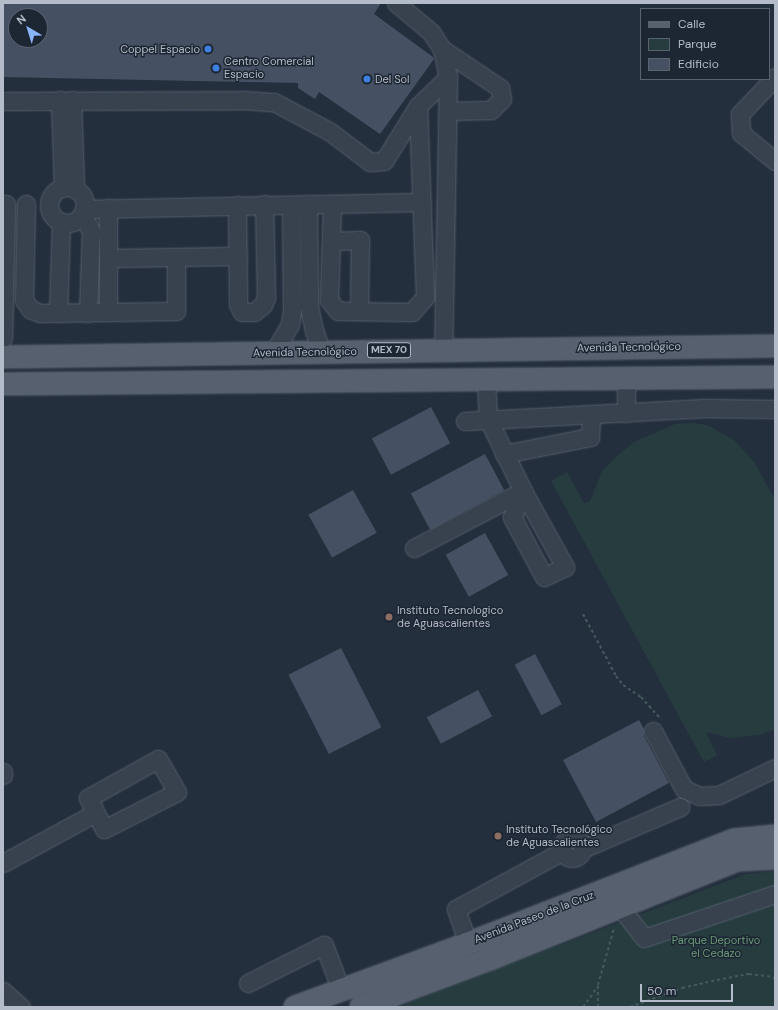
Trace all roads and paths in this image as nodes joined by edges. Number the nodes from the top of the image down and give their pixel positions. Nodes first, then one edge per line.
1 (396, 3) edge
2 (442, 49) junction
3 (448, 77) junction
4 (775, 77) edge
5 (3, 100) edge
6 (66, 100) junction
7 (418, 106) junction
8 (448, 111) junction
9 (775, 161) edge
10 (69, 188) junction
11 (421, 202) junction
12 (5, 204) edge
13 (26, 204) junction
14 (48, 204) junction
15 (264, 204) junction
16 (308, 204) junction
17 (332, 204) junction
18 (237, 205) junction
19 (291, 205) junction
20 (108, 208) junction
21 (83, 211) junction
22 (61, 222) junction
23 (331, 241) junction
24 (238, 256) junction
25 (176, 257) junction
26 (108, 258) junction
27 (3, 302) edge
28 (359, 311) junction
29 (108, 312) junction
30 (58, 313) junction
31 (88, 313) junction
32 (3, 338) edge
33 (775, 346) edge
34 (443, 350) junction
35 (320, 351) junction
36 (274, 352) junction
37 (3, 357) edge
38 (775, 377) edge
39 (626, 379) junction
40 (486, 380) junction
41 (3, 384) edge
42 (775, 409) edge
43 (626, 413) junction
44 (591, 416) junction
45 (488, 419) junction
46 (465, 421) dead end
47 (504, 454) junction
48 (414, 548) dead end
49 (583, 614) dead end
50 (656, 724) joint
51 (775, 768) edge
52 (3, 772) edge
53 (3, 775) edge
54 (680, 807) dead end
55 (95, 813) junction
56 (775, 836) edge
57 (775, 858) edge
58 (3, 863) edge
59 (775, 894) edge
60 (620, 907) junction
61 (467, 944) junction
62 (475, 965) junction
63 (775, 979) edge
64 (248, 983) dead end
65 (598, 985) junction
66 (341, 990) junction
67 (3, 992) edge
68 (21, 1007) edge
69 (295, 1007) edge
70 (361, 1007) edge
71 (583, 1007) edge
72 (598, 1007) edge
73 (630, 1007) edge

1 - 2 street
2 - 3 street
2 - 8 street
3 - 7 street
3 - 8 street
4 - 9 street
5 - 6 street
6 - 7 street
6 - 10 street
7 - 11 street
8 - 34 street
10 - 14 street
10 - 21 street
11 - 17 street
11 - 28 street
12 - 13 street
12 - 27 street
13 - 14 street
13 - 30 street
14 - 22 street
15 - 18 street
15 - 19 street
15 - 24 street
16 - 17 street
16 - 19 street
16 - 35 street
17 - 23 street
18 - 20 street
18 - 24 street
19 - 36 street
20 - 21 street
20 - 26 street
21 - 22 street
21 - 31 street
22 - 30 street
23 - 28 street
23 - 28 street
24 - 25 street
25 - 26 street
25 - 29 street
26 - 29 street
27 - 32 street
29 - 31 street
30 - 31 street
33 - 34 main road, Avenida Tecnológico / MEX 70
34 - 35 main road, Avenida Tecnológico / MEX 70
35 - 36 main road, Avenida Tecnológico / MEX 70
36 - 37 main road, Avenida Tecnológico / MEX 70
38 - 39 main road
39 - 40 main road
39 - 43 street
40 - 41 main road
40 - 45 street
42 - 43 street
43 - 44 street
44 - 45 street
44 - 47 street
45 - 46 street
45 - 47 street
47 - 48 street
49 - 50 path
50 - 51 street
52 - 53 street
54 - 61 street
55 - 55 street
55 - 58 street
56 - 61 main road, Avenida Paseo de la Cruz
57 - 60 main road, Avenida Paseo de la Cruz
59 - 60 street
60 - 62 main road, Avenida Paseo de la Cruz
60 - 65 path
61 - 62 street
61 - 66 main road, Avenida Paseo de la Cruz
62 - 70 main road, Avenida Paseo de la Cruz
63 - 73 path
64 - 66 street
65 - 71 path
65 - 72 path
66 - 69 main road, Avenida Paseo de la Cruz
67 - 68 street

